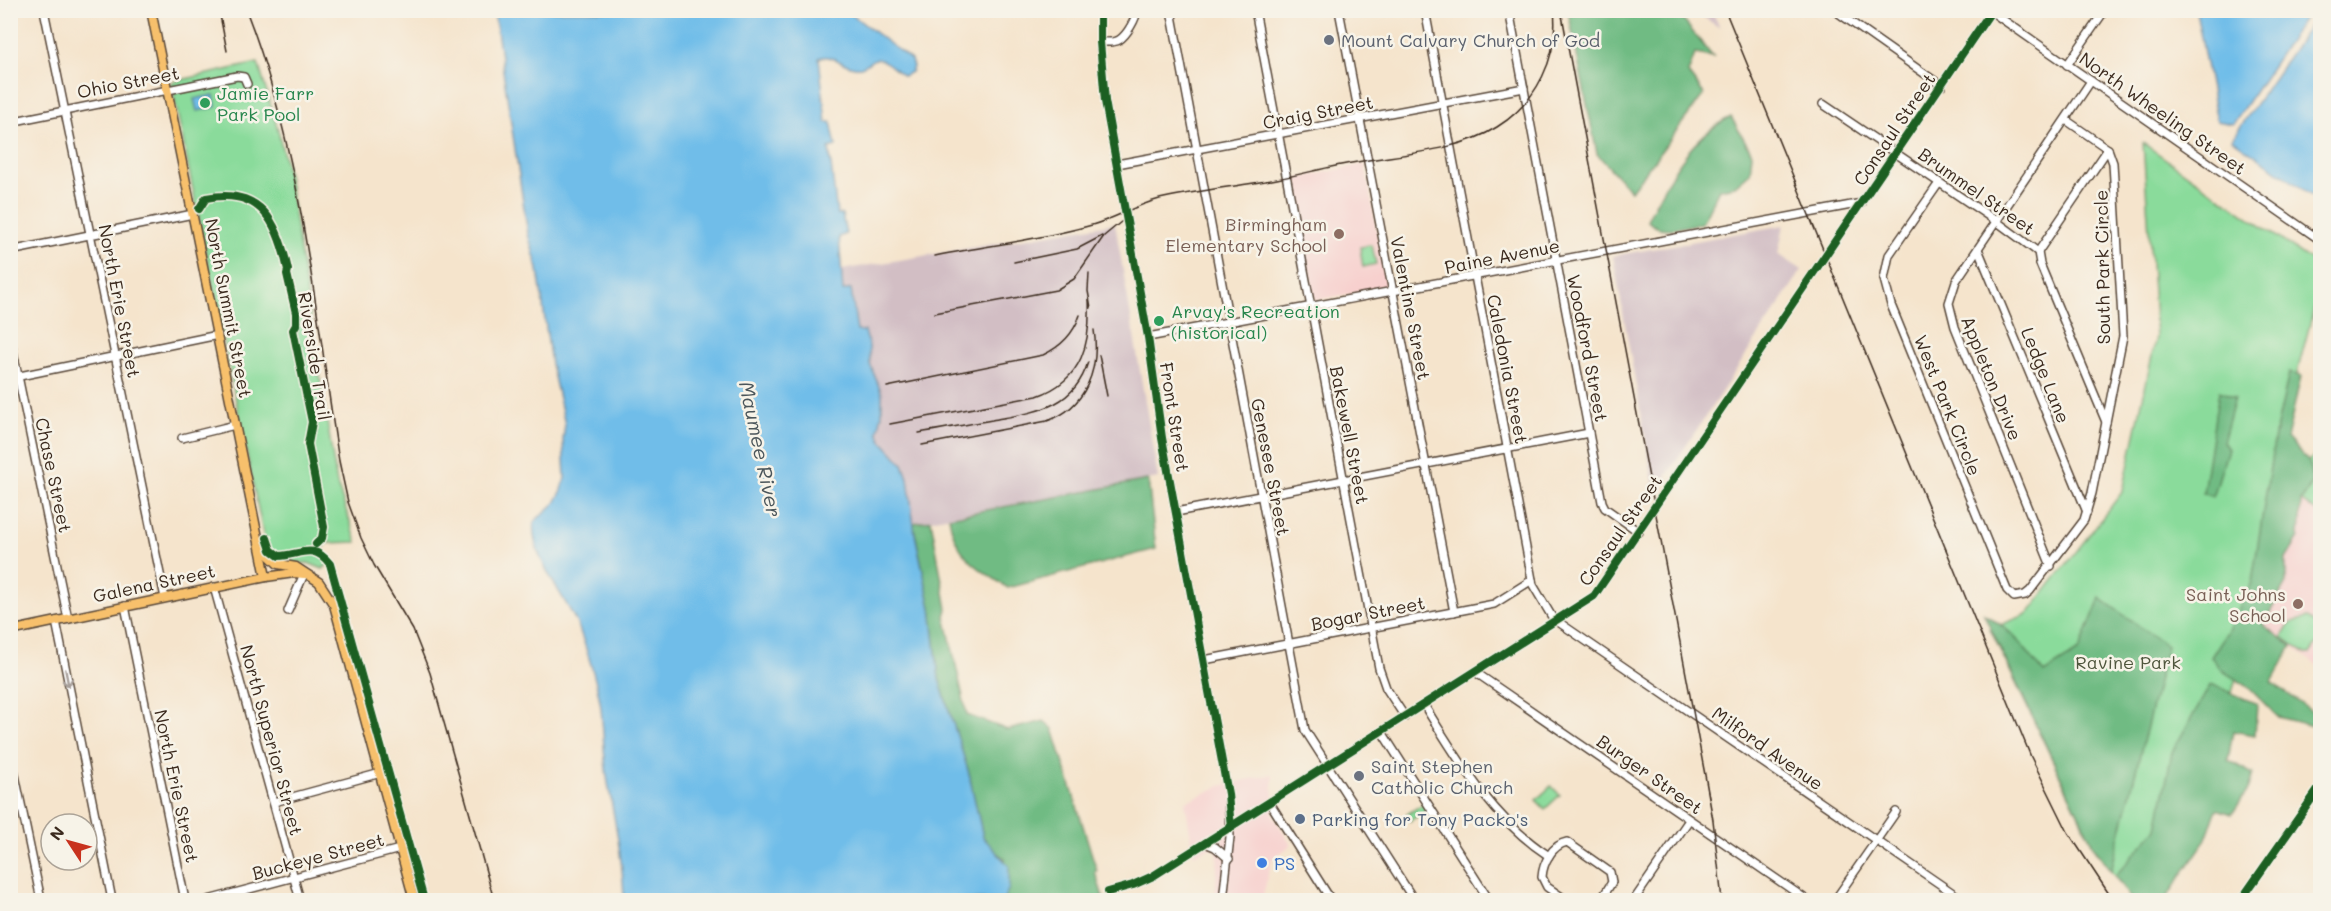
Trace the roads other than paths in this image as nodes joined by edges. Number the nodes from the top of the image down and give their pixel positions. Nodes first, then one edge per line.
1 (44, 10) edge
2 (152, 10) edge
3 (1100, 10) edge
4 (1137, 10) edge
5 (1171, 10) edge
6 (1255, 10) edge
7 (1339, 10) edge
8 (1425, 10) edge
9 (1509, 10) edge
10 (1834, 10) edge
11 (2105, 10) edge
12 (1991, 11) edge
13 (1100, 42) junction
14 (2067, 65) junction
15 (2091, 81) junction
16 (247, 84) dead end
17 (1942, 86) junction
18 (1524, 88) junction
19 (167, 90) junction
20 (1442, 104) junction
21 (1823, 104) dead end
22 (65, 110) junction
23 (1360, 119) junction
24 (2066, 120) junction
25 (10, 122) edge
26 (1278, 134) junction
27 (2108, 149) junction
28 (1196, 150) junction
29 (1896, 153) junction
30 (1117, 164) junction
31 (1939, 183) junction
32 (1862, 203) junction
33 (193, 214) junction
34 (1996, 221) junction
35 (91, 235) junction
36 (2320, 240) edge
37 (1978, 249) junction
38 (10, 251) edge
39 (2037, 252) junction
40 (1556, 260) junction
41 (1475, 276) junction
42 (1393, 291) junction
43 (1311, 307) junction
44 (1229, 322) junction
45 (218, 336) junction
46 (10, 337) edge
47 (1148, 337) junction
48 (116, 357) junction
49 (15, 377) edge
50 (2106, 422) junction
51 (235, 425) junction
52 (1589, 433) junction
53 (182, 438) dead end
54 (1508, 448) junction
55 (1426, 464) junction
56 (1343, 479) junction
57 (1261, 495) junction
58 (1176, 512) junction
59 (2087, 512) junction
60 (1639, 532) junction
61 (258, 544) junction
62 (2051, 566) junction
63 (304, 574) junction
64 (266, 577) junction
65 (1532, 579) junction
66 (214, 587) junction
67 (165, 598) junction
68 (125, 606) junction
69 (288, 611) dead end
70 (1454, 612) junction
71 (68, 619) junction
72 (56, 621) junction
73 (1556, 621) junction
74 (1373, 628) junction
75 (10, 631) edge
76 (1290, 644) junction
77 (1204, 660) junction
78 (1475, 672) junction
79 (1424, 705) junction
80 (1404, 717) junction
81 (1382, 732) junction
82 (10, 751) edge
83 (1328, 766) junction
84 (381, 773) junction
85 (2320, 787) edge
86 (274, 802) junction
87 (1270, 803) junction
88 (1896, 812) dead end
89 (1689, 819) junction
90 (1231, 828) junction
91 (1876, 841) junction
92 (1205, 843) junction
93 (400, 849) junction
94 (1549, 856) junction
95 (1229, 859) junction
96 (294, 879) junction
97 (1108, 892) dead end
98 (41, 900) edge
99 (112, 900) edge
100 (185, 900) edge
101 (208, 900) edge
102 (300, 900) edge
103 (414, 900) edge
104 (1223, 900) edge
105 (1331, 900) edge
106 (1414, 900) edge
107 (1489, 900) edge
108 (1566, 900) edge
109 (1600, 900) edge
110 (1634, 900) edge
111 (1807, 900) edge
112 (1834, 900) edge
113 (1963, 900) edge
114 (2241, 900) edge

1 - 22 street, North Erie Street
2 - 19 main road, North Summit Street
3 - 13 street, Front Street
4 - 13 street
5 - 28 street, Genesee Street
6 - 26 street, Bakewell Street
7 - 23 street, Valentine Street
8 - 20 street, Caledonia Street
9 - 18 street, Woodford Street
10 - 17 street
11 - 14 street
12 - 14 street, North Wheeling Street
12 - 17 street, Consaul Street
13 - 30 street, Front Street
14 - 15 street, North Wheeling Street
15 - 24 street, Appleton Drive
15 - 36 street, North Wheeling Street
16 - 19 street, Ohio Street
17 - 29 street, Consaul Street
18 - 20 street, Craig Street
18 - 40 street, Woodford Street
19 - 22 street, Ohio Street
19 - 33 main road, North Summit Street
20 - 23 street, Craig Street
20 - 41 street, Caledonia Street
21 - 29 street, Brummel Street
22 - 25 street, Ohio Street
22 - 35 street, North Erie Street
23 - 26 street, Craig Street
23 - 42 street, Valentine Street
24 - 27 street
24 - 34 street, Appleton Drive
26 - 28 street, Craig Street
26 - 43 street, Bakewell Street
27 - 39 street
27 - 50 street, South Park Circle
28 - 30 street, Craig Street
28 - 44 street, Genesee Street
29 - 31 street, Brummel Street
29 - 32 street, Consaul Street
30 - 47 street, Front Street
31 - 34 street, Brummel Street
31 - 62 street, West Park Circle
32 - 40 street, Paine Avenue
32 - 60 street, Consaul Street
33 - 35 street
33 - 45 main road, North Summit Street
34 - 37 street, Appleton Drive
34 - 39 street, Brummel Street
35 - 38 street
35 - 48 street, North Erie Street
37 - 59 street, Ledge Lane
37 - 62 street, Appleton Drive
39 - 50 street, Brummel Street
40 - 41 street, Paine Avenue
40 - 52 street, Woodford Street
41 - 42 street, Paine Avenue
41 - 54 street, Caledonia Street
42 - 43 street, Paine Avenue
42 - 55 street, Valentine Street
43 - 44 street, Paine Avenue
43 - 56 street, Bakewell Street
44 - 47 street, Paine Avenue
44 - 57 street, Genesee Street
45 - 48 street
45 - 51 main road, North Summit Street
46 - 49 street, Chase Street
47 - 58 street, Front Street
48 - 49 street
48 - 67 street, North Erie Street
49 - 71 street, Chase Street
50 - 59 street, South Park Circle
51 - 53 street
51 - 61 main road, North Summit Street
52 - 54 street
52 - 60 street, Woodford Street
54 - 55 street
54 - 65 street, Caledonia Street
55 - 56 street
55 - 70 street, Valentine Street
56 - 57 street
56 - 74 street, Bakewell Street
57 - 58 street
57 - 76 street, Genesee Street
58 - 77 street, Front Street
59 - 62 street, South Park Circle
60 - 73 street, Consaul Street
61 - 63 main road
61 - 64 main road, North Summit Street
63 - 64 main road, Galena Street
63 - 69 street
63 - 84 main road
64 - 66 main road, Galena Street
65 - 70 street, Bogar Street
65 - 73 street, Caledonia Street
66 - 67 main road, Galena Street
66 - 86 street, North Superior Street
67 - 68 main road, Galena Street
68 - 71 main road, Galena Street
68 - 100 street, North Erie Street
70 - 74 street, Bogar Street
71 - 72 main road, Galena Street
72 - 75 main road, Galena Street
72 -> 99 street
73 - 78 street, Consaul Street
73 - 91 street, Milford Avenue
74 - 76 street, Bogar Street
74 - 80 street, Bakewell Street
76 - 77 street, Bogar Street
76 - 83 street, Genesee Street
77 - 90 street, Front Street
78 - 79 street, Consaul Street
78 - 89 street, Burger Street
79 - 80 street, Consaul Street
79 - 94 street
80 - 81 street, Consaul Street
81 - 83 street, Consaul Street
81 - 107 street
82 - 98 street
83 - 87 street, Consaul Street
83 - 106 street, Genesee Street
84 - 86 street
84 - 93 main road
85 - 114 street
86 - 96 street, North Superior Street
87 - 90 street, Consaul Street
87 - 105 street
88 - 91 street
89 - 110 street
89 - 111 street, Burger Street
90 - 92 street, Consaul Street
90 - 95 street, Front Street
91 - 112 street
91 - 113 street, Milford Avenue
92 - 95 street
92 - 97 street, Consaul Street
93 - 96 street, Buckeye Street
93 - 103 main road
94 - 108 street
94 - 109 street
95 - 104 street, Front Street
96 - 101 street, Buckeye Street
96 - 102 street, North Superior Street

